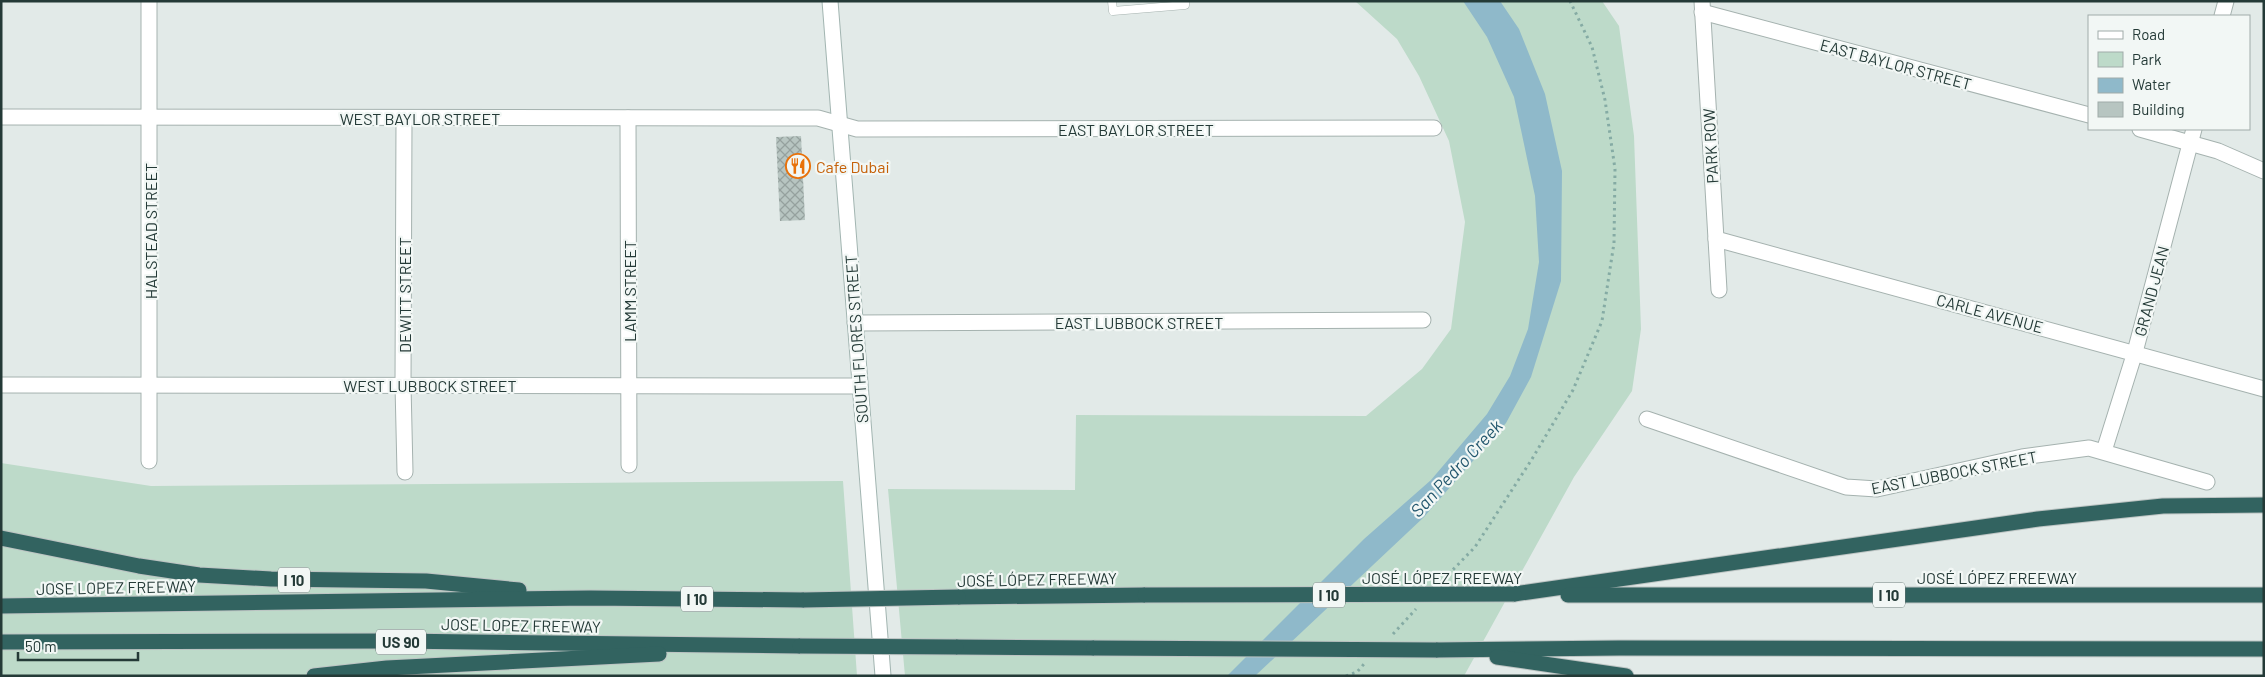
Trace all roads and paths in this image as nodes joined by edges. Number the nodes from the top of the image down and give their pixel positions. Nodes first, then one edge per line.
1 (149, 1) edge
2 (830, 1) edge
3 (1112, 1) edge
4 (1185, 1) edge
5 (1570, 1) edge
6 (2226, 1) edge
7 (1702, 7) edge
8 (2222, 15) edge
9 (2088, 115) edge
10 (1, 117) edge
11 (150, 118) junction
12 (628, 118) junction
13 (404, 119) junction
14 (839, 124) junction
15 (1434, 128) dead end
16 (2147, 130) edge
17 (2192, 136) edge
18 (2264, 171) edge
19 (1716, 239) junction
20 (1719, 290) dead end
21 (1423, 320) dead end
22 (855, 323) junction
23 (2134, 352) junction
24 (403, 384) junction
25 (1, 385) edge
26 (149, 385) junction
27 (630, 386) junction
28 (859, 386) junction
29 (2264, 389) edge
30 (1647, 419) dead end
31 (2104, 451) junction
32 (148, 461) dead end
33 (629, 465) dead end
34 (405, 472) dead end
35 (2207, 482) dead end
36 (2264, 505) edge
37 (1, 538) edge
38 (1442, 581) dead end
39 (1514, 594) junction
40 (2264, 595) edge
41 (590, 598) junction
42 (1423, 602) dead end
43 (1, 606) edge
44 (1390, 637) dead end
45 (1, 642) edge
46 (800, 646) junction
47 (2264, 649) edge
48 (1443, 650) junction
49 (1370, 658) dead end
50 (314, 676) edge
51 (883, 676) edge
52 (1346, 676) edge
53 (1626, 676) edge

1 - 11 street, HALSTEAD STREET
2 - 14 street, SOUTH FLORES STREET
3 - 4 lane
5 - 38 path
6 - 8 street
7 - 9 street, EAST BAYLOR STREET
7 - 19 street, PARK ROW
10 - 11 street, WEST BAYLOR STREET
11 - 13 street, WEST BAYLOR STREET
11 - 26 street, HALSTEAD STREET
12 - 13 street, WEST BAYLOR STREET
12 - 14 street, WEST BAYLOR STREET
12 - 27 street, LAMM STREET
13 - 24 street, DEWITT STREET
14 - 15 street, EAST BAYLOR STREET
14 - 22 street, SOUTH FLORES STREET
16 - 17 street
17 - 18 street
17 - 23 street, GRAND JEAN
19 - 20 street, PARK ROW
19 - 23 street, CARLE AVENUE
21 - 22 street, EAST LUBBOCK STREET
22 - 28 street, SOUTH FLORES STREET
23 - 29 street, CARLE AVENUE
23 - 31 street, GRAND JEAN
24 - 26 street, WEST LUBBOCK STREET
24 - 27 street, WEST LUBBOCK STREET
24 - 34 street, DEWITT STREET
25 - 26 street, WEST LUBBOCK STREET
26 - 32 street, HALSTEAD STREET
27 - 28 street, WEST LUBBOCK STREET
27 - 33 street, LAMM STREET
28 - 51 street, SOUTH FLORES STREET
30 - 31 street, EAST LUBBOCK STREET
31 - 35 street, EAST LUBBOCK STREET
36 - 39 highway
37 - 41 highway, I 10
39 - 40 highway, JOSÉ LÓPEZ FREEWAY / I 10
39 - 41 highway, JOSÉ LÓPEZ FREEWAY / I 10, bridge
41 - 43 highway, JOSE LOPEZ FREEWAY
42 - 44 path
45 - 46 highway, JOSE LOPEZ FREEWAY / US 90
46 - 48 highway, bridge
46 - 50 highway
47 - 48 highway
48 - 53 highway
49 - 52 path

